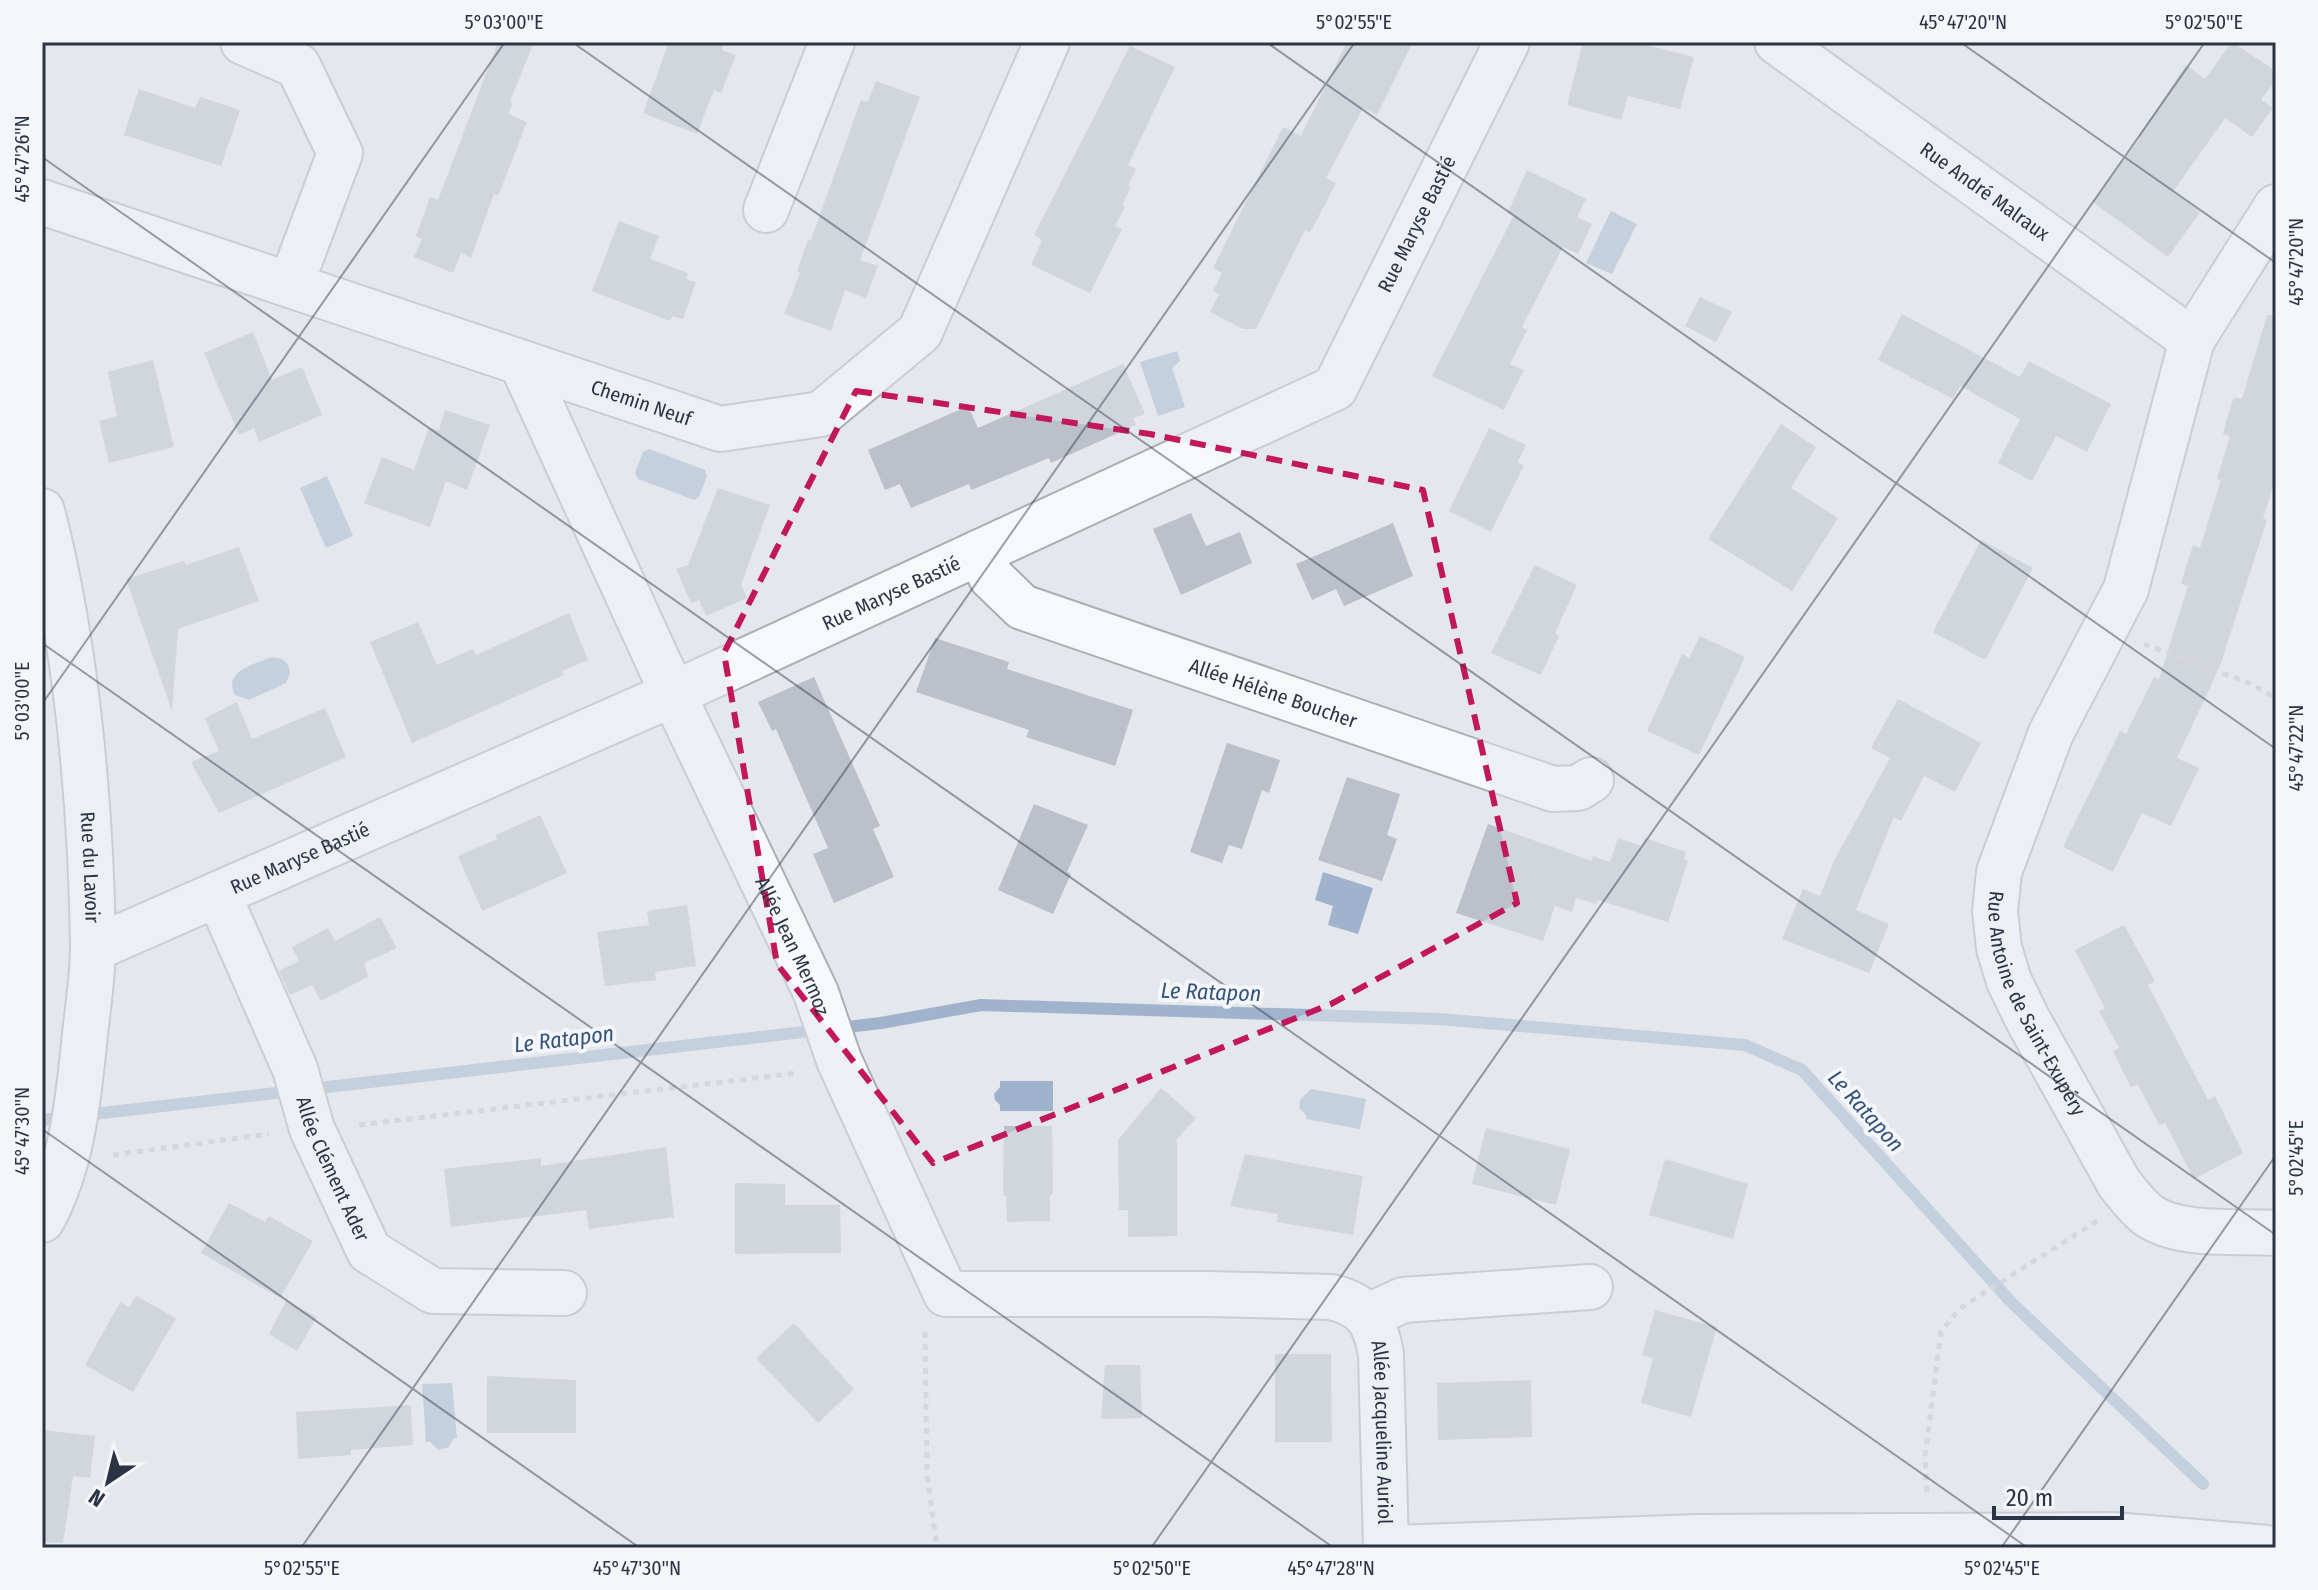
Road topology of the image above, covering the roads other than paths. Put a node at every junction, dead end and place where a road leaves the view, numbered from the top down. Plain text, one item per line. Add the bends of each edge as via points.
1 (243, 42) edge
2 (832, 42) edge
3 (1507, 42) edge
4 (1777, 42) edge
5 (1044, 43) edge
6 (42, 202) edge
7 (766, 210) dead end
8 (2271, 224) edge
9 (291, 284) junction
10 (2192, 340) junction
11 (522, 364) junction
12 (43, 519) edge
13 (980, 552) junction
14 (673, 694) junction
15 (1591, 780) dead end
16 (218, 894) junction
17 (93, 949) junction
18 (42, 1220) edge
19 (2276, 1233) edge
20 (1590, 1287) dead end
21 (564, 1293) dead end
22 (1208, 1294) joint
23 (1370, 1320) junction
24 (1386, 1548) edge
25 (1393, 1548) edge
26 (2268, 1548) edge

1 - 9 street via 298,66 340,153
2 - 7 street
3 - 13 street, Rue Maryse Bastié via 1335,388
4 - 10 street, Rue André Malraux
5 - 11 street, Chemin Neuf via 920,332 821,414 720,429
6 - 9 street, Chemin Neuf
8 - 10 street, Rue Antoine de Saint-Exupéry
9 - 11 street, Chemin Neuf
10 - 19 street, Rue Antoine de Saint-Exupéry via 2126,589 2051,733 1999,872 1995,911 2009,981 2130,1197 2150,1216 2183,1229
11 - 14 street, Allée Jean Mermoz
12 - 17 street, Rue du Lavoir via 74,675
13 - 14 street, Rue Maryse Bastié
13 - 15 street, Allée Hélène Boucher via 991,577 1022,607 1553,789 1578,788
14 - 16 street, Rue Maryse Bastié
14 - 22 street, Allée Jean Mermoz via 816,993 839,1060 946,1294
16 - 17 street, Rue Maryse Bastié
16 - 21 street, Allée Clément Ader via 295,1069 312,1129 369,1251 433,1291
17 - 18 street, Rue du Lavoir via 69,1147
20 - 23 street, Allée Jacqueline Auriol via 1403,1300
22 - 23 street, Allée Jacqueline Auriol via 1331,1297 1350,1302
23 - 24 street, Allée Jacqueline Auriol via 1381,1354
25 - 26 street via 1930,1535 2113,1535

